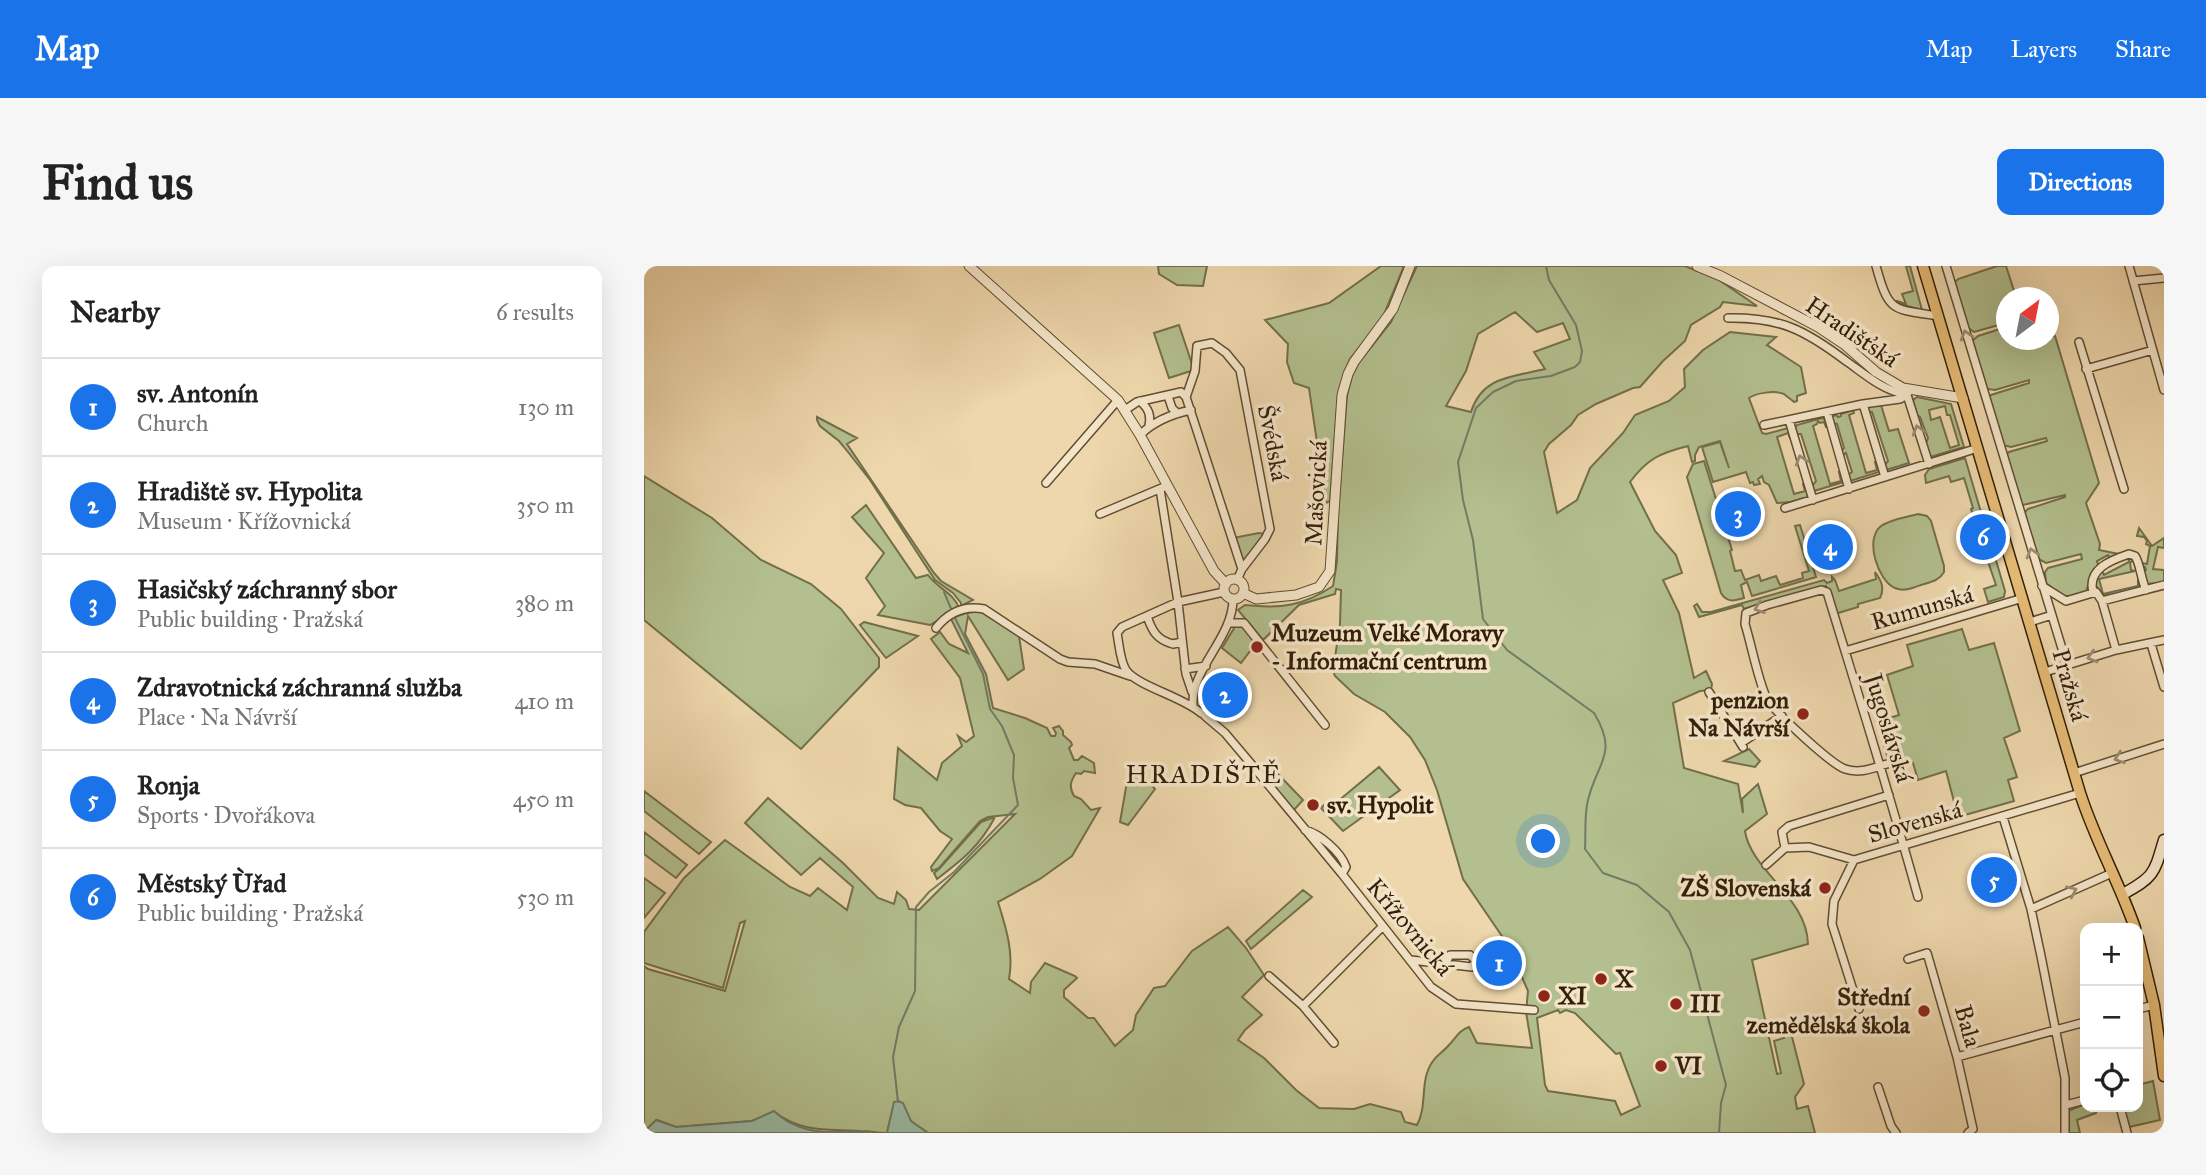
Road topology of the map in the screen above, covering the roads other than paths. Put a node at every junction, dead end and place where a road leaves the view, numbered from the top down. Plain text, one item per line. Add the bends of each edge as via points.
1 (970, 266) edge
2 (1410, 266) edge
3 (1697, 266) edge
4 (1876, 266) edge
5 (1923, 266) edge
6 (1946, 266) edge
7 (2129, 266) edge
8 (2164, 278) edge
9 (2133, 281) junction
10 (1939, 316) junction
11 (1728, 318) dead end
12 (2079, 342) dead end
13 (2153, 350) junction
14 (2086, 369) junction
15 (2164, 390) edge
16 (1908, 394) junction
17 (1168, 396) junction
18 (1186, 397) junction
19 (1958, 397) junction
20 (1118, 400) junction
21 (1140, 401) junction
22 (1863, 404) junction
23 (1125, 410) junction
24 (1191, 410) junction
25 (1827, 412) junction
26 (1177, 413) junction
27 (1789, 420) junction
28 (1764, 425) dead end
29 (1149, 426) junction
30 (1140, 435) junction
31 (1978, 448) junction
32 (1929, 464) junction
33 (1885, 478) junction
34 (1046, 483) dead end
35 (1163, 488) junction
36 (1849, 489) junction
37 (2124, 489) dead end
38 (1813, 500) junction
39 (1785, 508) dead end
40 (1100, 513) dead end
41 (1242, 569) junction
42 (1237, 580) junction
43 (2164, 585) edge
44 (2042, 586) junction
45 (1225, 588) junction
46 (2146, 590) junction
47 (2092, 592) junction
48 (1243, 593) junction
49 (2023, 598) junction
50 (2102, 601) junction
51 (1178, 602) junction
52 (1233, 604) junction
53 (2052, 615) junction
54 (1147, 616) junction
55 (1228, 622) junction
56 (2030, 622) junction
57 (1244, 623) junction
58 (936, 628) dead end
59 (2164, 640) edge
60 (1182, 642) junction
61 (2151, 644) junction
62 (2116, 650) junction
63 (1845, 651) junction
64 (2067, 665) junction
65 (1206, 667) junction
66 (1185, 669) junction
67 (2045, 672) junction
68 (1137, 679) junction
69 (2164, 687) edge
70 (1192, 692) junction
71 (1709, 692) dead end
72 (1193, 705) junction
73 (1782, 716) junction
74 (1325, 725) dead end
75 (2164, 744) edge
76 (1884, 765) junction
77 (2074, 773) junction
78 (2080, 793) junction
79 (1889, 795) junction
80 (2003, 817) junction
81 (2164, 840) edge
82 (1903, 845) junction
83 (1786, 848) junction
84 (1854, 860) junction
85 (1766, 865) dead end
86 (2112, 873) junction
87 (2123, 894) junction
88 (1917, 897) dead end
89 (2031, 909) junction
90 (2132, 923) edge
91 (1382, 927) junction
92 (1908, 959) dead end
93 (2143, 959) edge
94 (1411, 960) junction
95 (1445, 964) dead end
96 (1269, 976) dead end
97 (2154, 1005) junction
98 (1303, 1006) junction
99 (2143, 1008) edge
100 (1859, 1009) dead end
101 (1534, 1010) dead end
102 (2080, 1023) edge
103 (2055, 1030) junction
104 (1334, 1043) dead end
105 (1956, 1057) junction
106 (2164, 1076) edge
107 (1878, 1087) dead end
108 (2080, 1101) edge
109 (2066, 1105) junction
110 (2121, 1112) edge
111 (1970, 1131) edge
112 (1896, 1133) edge
113 (2065, 1133) edge
114 (2127, 1133) edge

1 - 20 street
2 - 48 street, Mašovická via 1393,309 1354,362 1342,395 1331,571 1319,587 1304,592 1256,599
3 - 16 street, Hradišťská via 1818,327
4 - 10 street via 1884,295 1894,307
5 - 10 main road, Pražská
44 -> 6 street, Pražská
7 - 9 street
8 - 9 street
9 - 13 street
10 - 19 main road, Pražská
11 - 16 street, Hradišťská via 1755,318 1800,330 1883,388
12 - 14 street
13 - 14 street
13 - 15 street
14 - 37 street
16 - 19 street, Hradišťská
16 - 22 street
32 -> 16 street
17 - 18 street via 1181,392
17 - 21 street
17 - 26 street
18 - 24 street
18 - 41 street, Švédská via 1195,372 1196,346 1213,344 1240,370 1270,529
19 - 31 main road, Pražská
20 - 23 street
20 - 34 street
21 - 23 street
21 - 29 street via 1148,408
22 - 25 street
22 - 33 street
23 - 30 street
24 - 26 street
24 - 41 street
25 - 27 street
25 - 36 street
26 - 29 street
27 - 28 street
38 -> 27 street
29 - 30 street
30 - 35 street
31 - 32 street
31 - 49 main road, Pražská
32 - 33 street
33 - 36 street
35 - 40 street
35 - 45 street
35 - 51 street
36 - 38 street
38 - 39 street
41 - 42 street
42 - 45 street
42 - 48 street
43 - 46 street
44 - 47 street via 2066,601
44 - 53 street, Pražská
45 - 51 street
45 - 52 street
46 - 47 street via 2138,560 2129,554 2096,571
46 - 50 street
47 - 50 street
48 - 52 street
49 - 56 main road, Pražská
49 - 63 street, Rumunská
50 - 62 street
51 - 54 street
51 - 60 street
52 - 55 street
52 - 57 street
53 - 56 street
53 - 64 street, Pražská
54 - 60 street via 1157,637 1173,644
54 - 68 street via 1117,633 1125,670
55 - 57 street
55 - 65 street
56 - 67 main road, Pražská
57 - 74 street
58 - 68 street via 950,614 977,607 1060,659 1095,664
59 - 61 street
60 - 66 street
61 - 62 street
61 - 69 street
62 -> 64 street
63 -> 73 street, Jugoslávská via 1824,590 1746,613 1745,624 1767,699
63 - 76 street, Jugoslávská
64 - 67 street
65 - 66 street
65 - 70 street
66 - 70 street
67 - 77 main road, Pražská
68 - 72 street
70 - 72 street
71 - 73 street via 1742,745
72 - 91 street, Křížovnická via 1225,733 1304,830 1319,837 1342,859 1346,867 1342,874
73 - 76 street via 1845,769 1860,772
75 -> 77 street
76 - 79 street, Jugoslávská
77 - 78 main road, Pražská
78 - 80 street, Slovenská
78 - 86 main road, Pražská
79 - 82 street, Jugoslávská
79 - 83 street via 1788,825 1782,832
80 - 82 street, Slovenská
80 - 89 street
81 - 87 main road via 2155,871
82 - 84 street, Slovenská
82 - 88 street, Jugoslávská
83 - 84 street, Slovenská via 1809,847
83 - 85 street
84 - 100 street via 1834,901 1832,924
86 - 87 main road, Pražská
89 -> 86 street
87 - 90 main road, Pražská
89 - 103 street
91 - 94 street, Křížovnická
91 - 98 street
92 - 105 street, Bala via 1927,953
93 - 97 main road
94 - 95 street
94 - 101 street, Křížovnická via 1431,987 1450,1002
96 - 98 street
97 - 99 street
97 - 106 main road
98 - 104 street
102 - 103 street
103 - 105 street
103 - 109 street
105 - 111 street, Bala
107 - 112 street
108 - 109 street
109 - 113 street
110 - 114 street

